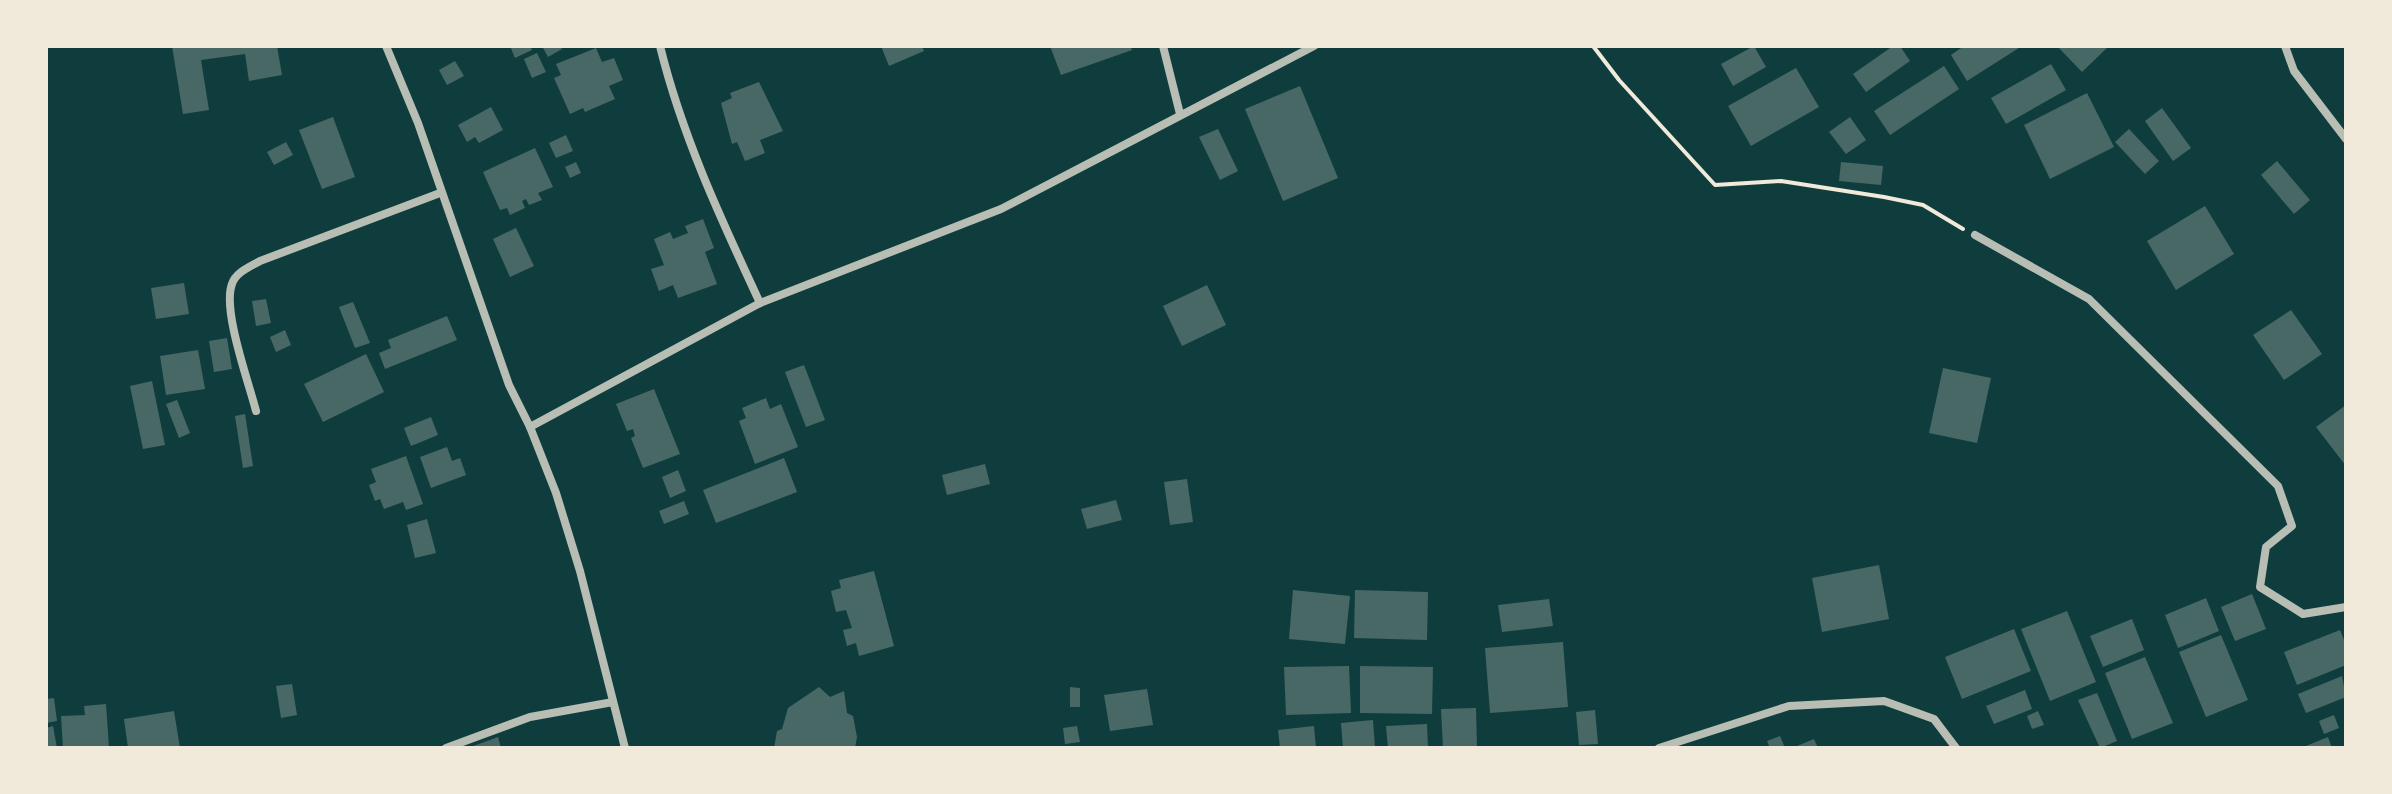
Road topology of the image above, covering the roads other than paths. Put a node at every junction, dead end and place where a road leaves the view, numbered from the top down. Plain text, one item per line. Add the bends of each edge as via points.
1 (386, 46) edge
2 (660, 46) edge
3 (1163, 46) edge
4 (1314, 46) edge
5 (2285, 46) edge
6 (1180, 114) junction
7 (2346, 139) edge
8 (440, 193) junction
9 (1975, 235) road end
10 (760, 303) junction
11 (256, 411) dead end
12 (530, 427) junction
13 (2346, 607) edge
14 (613, 702) junction
15 (446, 748) edge
16 (625, 748) edge
17 (1659, 748) edge
18 (1956, 748) edge

1 - 8 street
2 - 10 street via 675,108
3 - 6 street
4 - 6 street
5 - 7 street via 2294,71
6 - 10 street via 1001,209
8 - 11 street via 260,261 237,275 231,285 232,314
8 - 12 street via 509,385
9 - 13 street via 2089,299 2278,486 2292,526 2266,547 2260,587 2303,614
10 - 12 street
12 - 14 street via 580,571
14 - 15 street via 530,717
14 - 16 street
17 - 18 street via 1789,706 1884,701 1934,719

